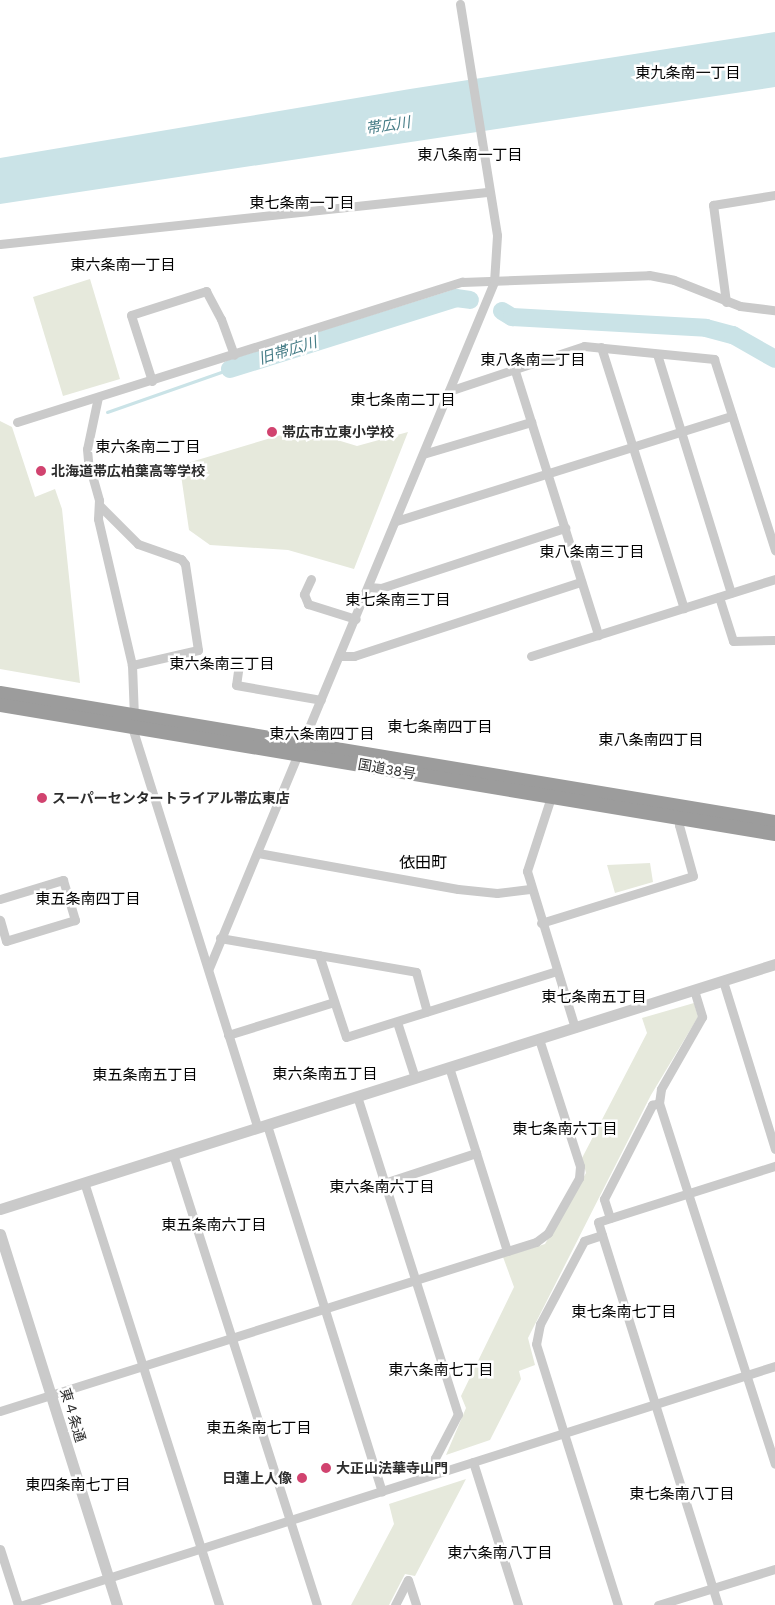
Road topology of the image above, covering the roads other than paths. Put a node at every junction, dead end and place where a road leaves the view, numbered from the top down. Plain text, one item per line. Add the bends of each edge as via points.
1 (460, 4) dead end
2 (489, 189) junction
3 (775, 195) edge
4 (0, 244) edge
5 (494, 282) junction
6 (726, 302) junction
7 (775, 310) edge
8 (601, 347) junction
9 (657, 354) junction
10 (234, 355) junction
11 (515, 371) junction
12 (152, 381) junction
13 (450, 391) junction
14 (98, 397) junction
15 (732, 416) junction
16 (17, 422) dead end
17 (531, 422) junction
18 (681, 433) junction
19 (633, 448) junction
20 (423, 454) junction
21 (548, 474) junction
22 (99, 505) junction
23 (396, 521) junction
24 (565, 528) junction
25 (775, 550) edge
26 (311, 579) dead end
27 (775, 579) edge
28 (581, 582) junction
29 (369, 587) junction
30 (731, 593) junction
31 (719, 597) junction
32 (684, 608) junction
33 (356, 620) junction
34 (598, 635) junction
35 (775, 640) edge
36 (340, 656) junction
37 (531, 656) dead end
38 (239, 664) dead end
39 (132, 665) junction
40 (0, 693) edge
41 (321, 700) junction
42 (0, 705) edge
43 (133, 721) junction
44 (300, 749) junction
45 (551, 797) junction
46 (681, 818) junction
47 (775, 822) edge
48 (775, 834) edge
49 (258, 853) junction
50 (530, 889) junction
51 (0, 899) edge
52 (0, 920) edge
53 (542, 923) junction
54 (220, 938) junction
55 (319, 955) junction
56 (775, 964) edge
57 (209, 968) junction
58 (556, 971) junction
59 (723, 980) junction
60 (694, 990) junction
61 (334, 1002) junction
62 (427, 1012) junction
63 (397, 1022) junction
64 (575, 1028) junction
65 (228, 1035) junction
66 (539, 1039) junction
67 (449, 1068) junction
68 (415, 1078) junction
69 (357, 1096) junction
70 (659, 1103) junction
71 (263, 1126) junction
72 (775, 1149) edge
73 (476, 1153) junction
74 (174, 1154) junction
75 (775, 1166) edge
76 (84, 1182) junction
77 (384, 1183) junction
78 (688, 1192) junction
79 (0, 1209) edge
80 (610, 1218) junction
81 (0, 1234) edge
82 (602, 1235) junction
83 (507, 1251) junction
84 (415, 1279) junction
85 (324, 1309) junction
86 (232, 1338) junction
87 (141, 1366) junction
88 (775, 1366) edge
89 (747, 1375) junction
90 (51, 1396) junction
91 (656, 1404) junction
92 (0, 1411) edge
93 (563, 1433) junction
94 (473, 1462) junction
95 (775, 1464) edge
96 (436, 1473) junction
97 (382, 1490) junction
98 (290, 1520) junction
99 (0, 1549) edge
100 (201, 1549) junction
101 (775, 1569) edge
102 (108, 1578) junction
103 (713, 1588) junction
104 (18, 1605) edge
105 (23, 1605) edge
106 (117, 1605) edge
107 (219, 1605) edge
108 (317, 1605) edge
109 (396, 1605) edge
110 (416, 1605) edge
111 (518, 1605) edge
112 (618, 1605) edge
113 (658, 1605) edge
114 (718, 1605) edge

1 - 2 street
2 - 4 street
2 - 5 street via 496,235
3 - 6 street via 713,205
5 - 6 street via 649,276 674,280
5 - 10 street via 462,282
5 - 13 street
6 - 7 street
8 - 9 street
8 - 11 street via 584,346
8 - 19 street
9 - 15 street via 714,360
9 - 18 street
10 - 12 street
10 - 12 street via 221,319 206,291 131,315
11 - 13 street
11 - 17 street
12 - 14 street
13 - 20 street
14 - 16 street
14 - 22 street via 87,449
15 - 18 street
15 - 25 street
17 - 20 street
17 - 21 street
18 - 19 street
18 - 30 street
19 - 21 street
19 - 32 street
20 - 23 street
21 - 23 street
21 - 24 street
22 - 39 street via 98,519
22 - 39 street via 138,544 181,559 185,564 198,650
23 - 29 street
24 - 28 street
24 - 29 street via 381,588
26 - 33 street via 304,594 308,604
27 - 30 street
28 - 34 street
28 - 36 street via 354,656
29 - 33 street
30 - 31 street
31 - 32 street
31 - 35 street via 733,640
32 - 34 street
33 - 36 street
34 - 37 street
36 - 41 street
38 - 41 street via 236,685
39 - 43 street
40 - 43 highway, 国道38号
41 - 44 street
42 - 43 highway, 国道38号
43 - 44 highway, 国道38号
43 - 57 street
44 - 45 highway, 国道38号
44 - 47 highway, 国道38号
44 - 49 street
45 - 46 highway, 国道38号
45 - 50 street via 527,870
46 - 48 highway, 国道38号
46 - 53 street via 679,825 693,876
49 - 50 street via 458,889 497,893
49 - 54 street
50 - 53 street
51 - 52 street via 63,880 75,920 6,941
53 - 58 street
54 - 55 street
54 - 57 street
55 - 61 street
55 - 62 street via 416,972
56 - 59 street
57 - 65 street
58 - 62 street
58 - 64 street
59 - 60 street
59 - 72 street
60 - 64 street
60 - 70 street via 702,1018 661,1089
61 - 63 street via 346,1037
61 - 65 street
62 - 63 street
63 - 68 street
64 - 66 street
65 - 71 street
66 - 67 street
66 - 83 street via 580,1166 579,1178 548,1233 536,1242
67 - 68 street
67 - 73 street
68 - 69 street
69 - 71 street
69 - 77 street
70 - 78 street
70 - 80 street via 652,1106 604,1199
71 - 74 street
71 - 85 street
73 - 77 street
73 - 83 street
74 - 76 street
74 - 86 street
75 - 78 street
76 - 79 street
76 - 87 street
77 - 84 street
78 - 80 street
78 - 89 street
80 - 82 street via 598,1222
81 - 90 street, 東４条通
82 - 91 street
82 - 93 street via 584,1241 536,1334
83 - 84 street
84 - 85 street
84 - 96 street via 458,1414 435,1458
85 - 86 street
85 - 97 street
86 - 87 street
86 - 98 street
87 - 90 street
87 - 100 street
88 - 89 street
89 - 91 street
89 - 95 street
90 - 92 street
90 - 102 street, 東４条通
91 - 93 street
91 - 103 street
93 - 94 street
93 - 112 street
94 - 96 street
94 - 111 street
96 - 97 street
97 - 98 street
98 - 100 street
98 - 108 street
99 - 104 street
100 - 102 street
100 - 107 street
101 - 103 street
102 - 105 street
102 - 106 street, 東４条通
103 - 113 street
103 - 114 street
109 - 110 street via 408,1580

